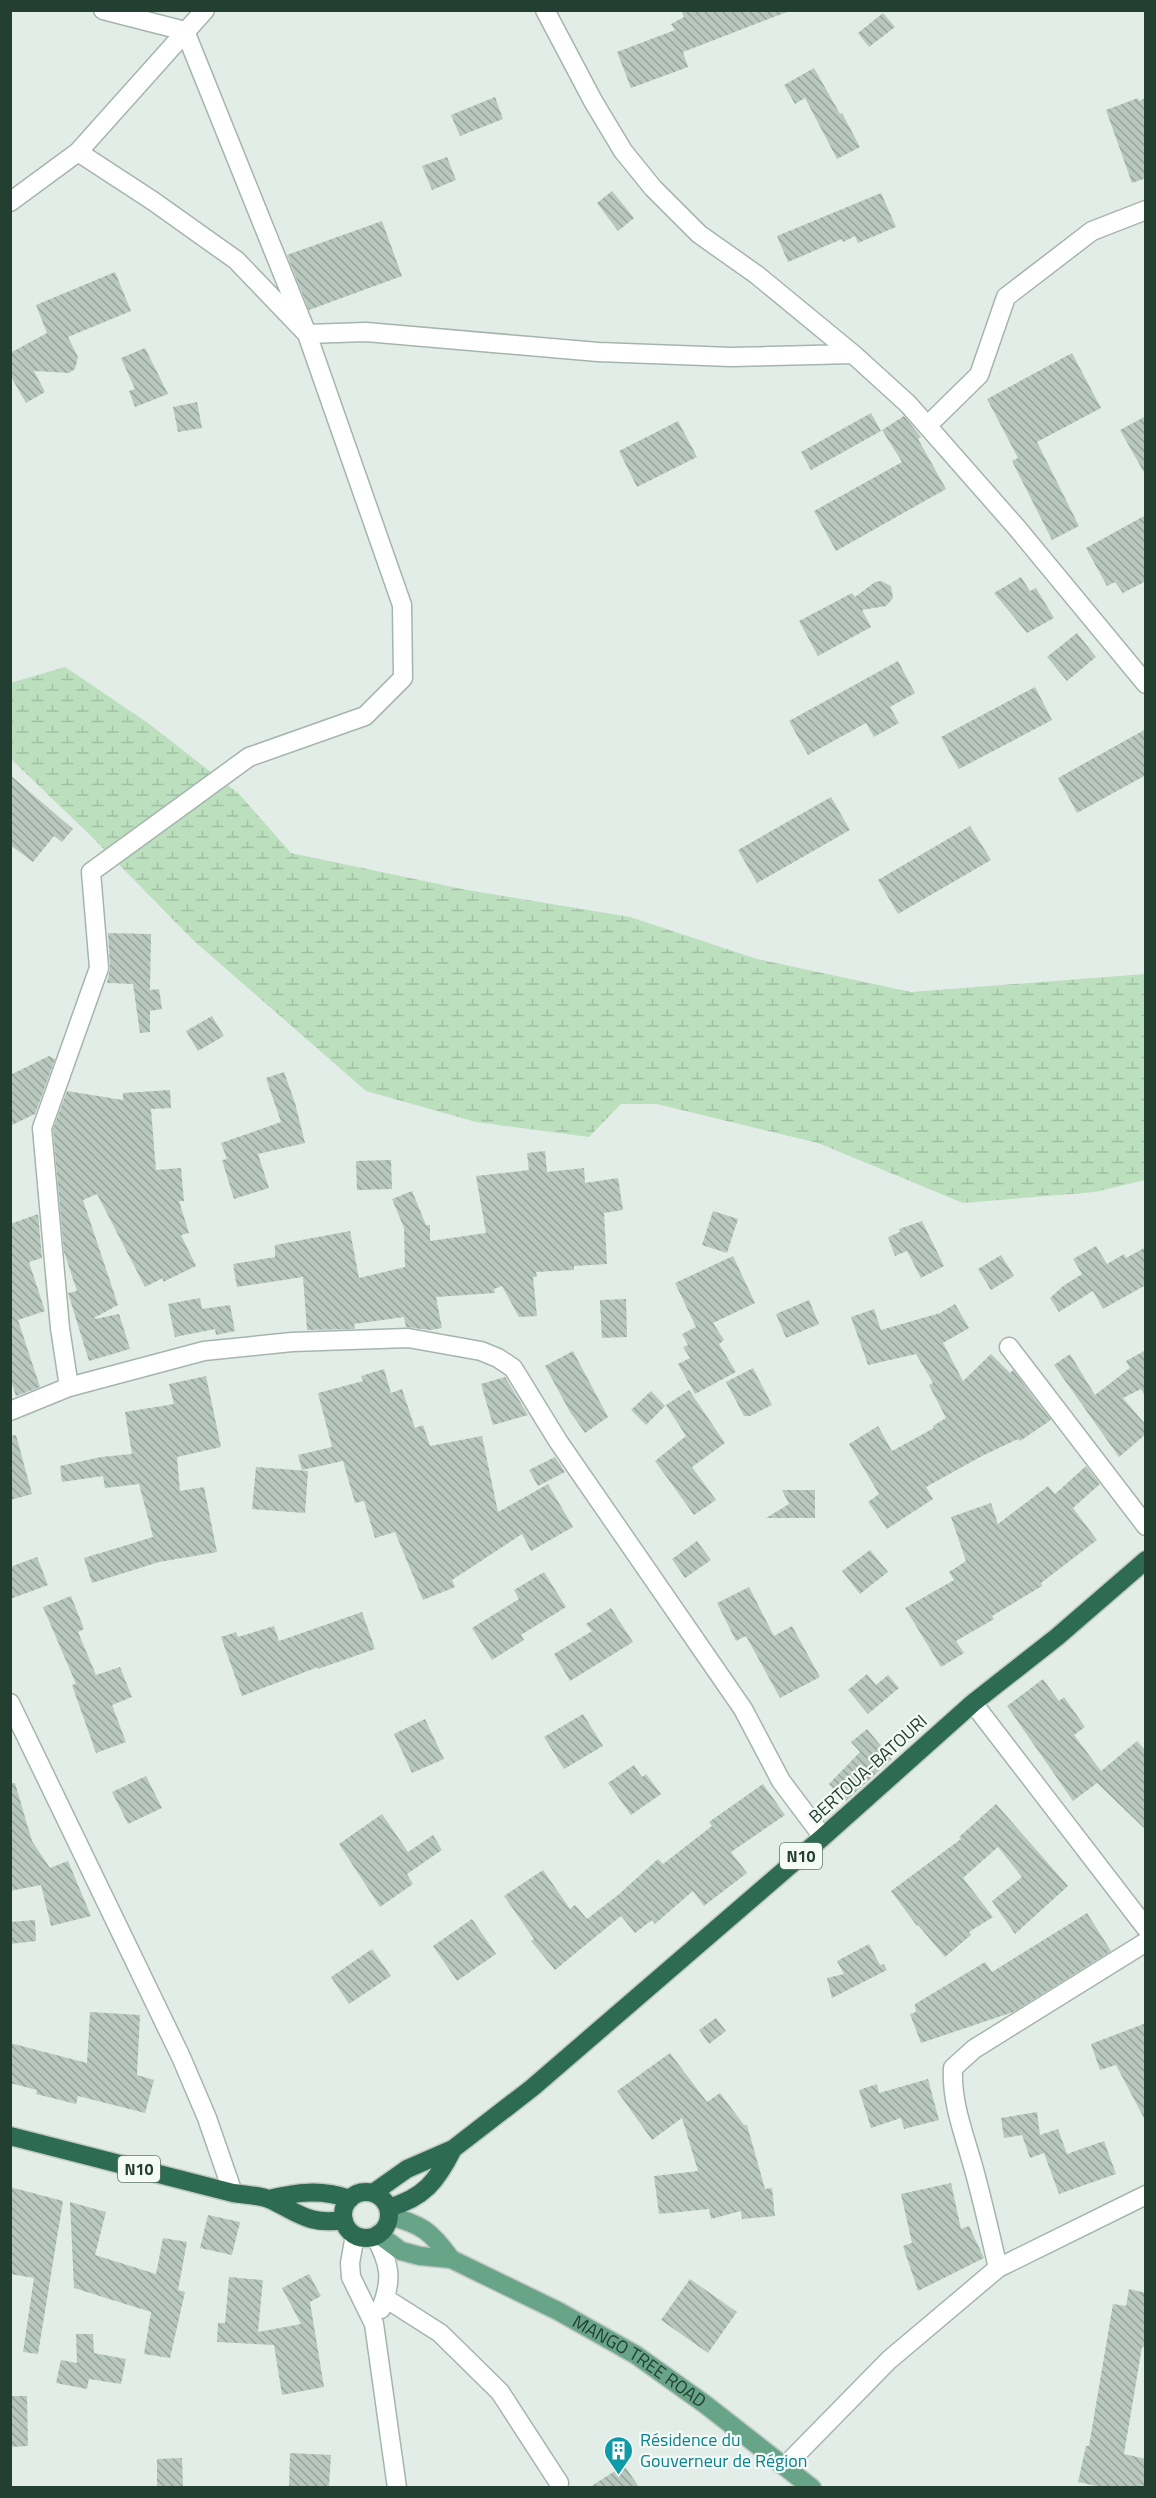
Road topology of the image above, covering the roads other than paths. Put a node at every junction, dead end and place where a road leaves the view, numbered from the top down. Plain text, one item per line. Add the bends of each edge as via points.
1 (103, 10) edge
2 (205, 10) edge
3 (545, 10) edge
4 (185, 31) junction
5 (78, 152) junction
6 (10, 202) edge
7 (1146, 210) edge
8 (307, 334) junction
9 (853, 354) junction
10 (927, 426) junction
11 (1146, 684) edge
12 (1009, 1347) dead end
13 (69, 1387) junction
14 (10, 1411) edge
15 (1146, 1526) edge
16 (1146, 1560) edge
17 (10, 1703) edge
18 (973, 1703) junction
19 (823, 1837) junction
20 (1146, 1928) edge
21 (1146, 1942) edge
22 (10, 2136) edge
23 (453, 2149) junction
24 (233, 2193) junction
25 (373, 2193) junction
26 (1146, 2195) edge
27 (269, 2199) junction
28 (350, 2199) junction
29 (388, 2212) junction
30 (344, 2220) junction
31 (356, 2235) junction
32 (377, 2235) junction
33 (450, 2259) junction
34 (998, 2268) junction
35 (385, 2298) junction
36 (374, 2324) junction
37 (785, 2466) junction
38 (559, 2483) dead end
39 (397, 2487) edge
40 (812, 2487) edge

1 - 4 street
2 - 4 street
3 - 9 street via 593,101 623,150 653,188 699,234 757,275
4 - 5 street
4 - 8 street
5 - 6 street
5 - 8 street via 237,260
7 - 10 street via 1092,231 1006,297 980,375
8 - 9 street via 366,332 609,353 731,357
8 - 13 street via 402,605 403,678 365,716 249,757 91,872 99,969 42,1128
9 - 10 street
10 - 11 street
12 - 15 street
13 - 14 street
13 - 19 street via 204,1351 292,1342 408,1338 481,1351 506,1363 743,1709 781,1781
16 - 18 highway, BERTOUA-BATOURI / N10
17 - 24 street via 181,2056
18 - 19 highway, BERTOUA-BATOURI / N10
18 - 20 street
19 - 23 highway, BERTOUA-BATOURI / N10 via 532,2088
21 - 34 street via 974,2049 953,2068 957,2113
22 - 24 highway, N10
23 - 25 highway, BERTOUA-BATOURI / N10 via 407,2169
23 - 29 highway, BERTOUA-BATOURI / N10 via 442,2171 420,2195
24 - 27 highway, N10
25 - 28 highway via 360,2193
25 - 29 highway via 383,2199
26 - 34 street
27 - 28 highway, N10 via 311,2191
27 - 30 highway, N10 via 314,2221
28 - 30 highway via 345,2205
29 - 32 highway via 384,2230
29 - 33 main road, MANGO TREE ROAD via 428,2230
30 - 31 highway via 346,2228
31 - 32 highway
31 - 36 street via 351,2277
32 - 33 main road, MANGO TREE ROAD via 401,2250
32 - 35 street via 390,2283
33 - 37 main road, MANGO TREE ROAD via 558,2311 636,2355
34 - 37 street via 889,2360
35 - 36 street
35 - 38 street via 440,2333 500,2392
36 - 39 street
37 - 40 main road, MANGO TREE ROAD

